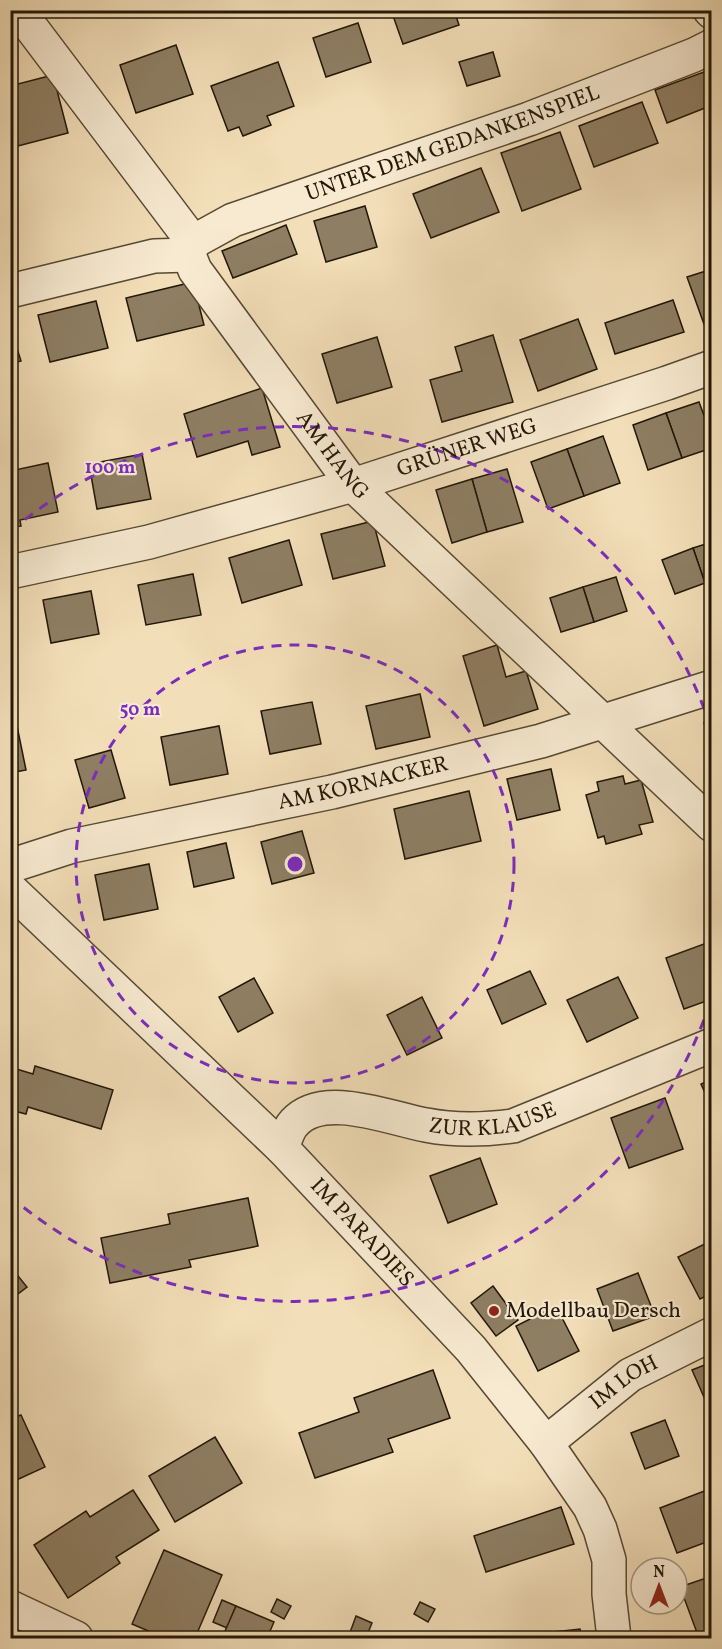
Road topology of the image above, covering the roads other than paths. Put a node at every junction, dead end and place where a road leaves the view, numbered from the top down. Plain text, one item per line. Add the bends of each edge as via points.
1 (30, 26) dead end
2 (711, 46) edge
3 (191, 248) junction
4 (10, 291) edge
5 (711, 367) edge
6 (353, 485) junction
7 (10, 572) edge
8 (711, 687) edge
9 (602, 723) junction
10 (711, 825) edge
11 (10, 866) edge
12 (10, 889) edge
13 (711, 1045) edge
14 (282, 1148) junction
15 (711, 1334) edge
16 (546, 1443) junction
17 (10, 1607) edge
18 (76, 1638) edge
19 (614, 1638) edge

1 - 3 street, AM HANG
2 - 3 street, UNTER DEM GEDANKENSPIEL via 529,119 233,220
3 - 4 street, UNTER DEM GEDANKENSPIEL
3 - 6 street, AM HANG via 195,270
5 - 6 street, GRÜNER WEG
6 - 7 street, GRÜNER WEG via 149,542
6 - 9 street, AM HANG
8 - 9 street, AM KORNACKER
9 - 10 street, AM HANG
9 - 11 street, AM KORNACKER via 332,792 72,846
12 - 14 street, IM PARADIES
13 - 14 street, ZUR KLAUSE via 513,1126 451,1130 358,1108 334,1108 311,1112 294,1123
14 - 16 street, IM PARADIES via 471,1349
15 - 16 street, IM LOH via 630,1375
16 - 19 street, IM PARADIES via 590,1507 600,1529 609,1560
17 - 18 street

